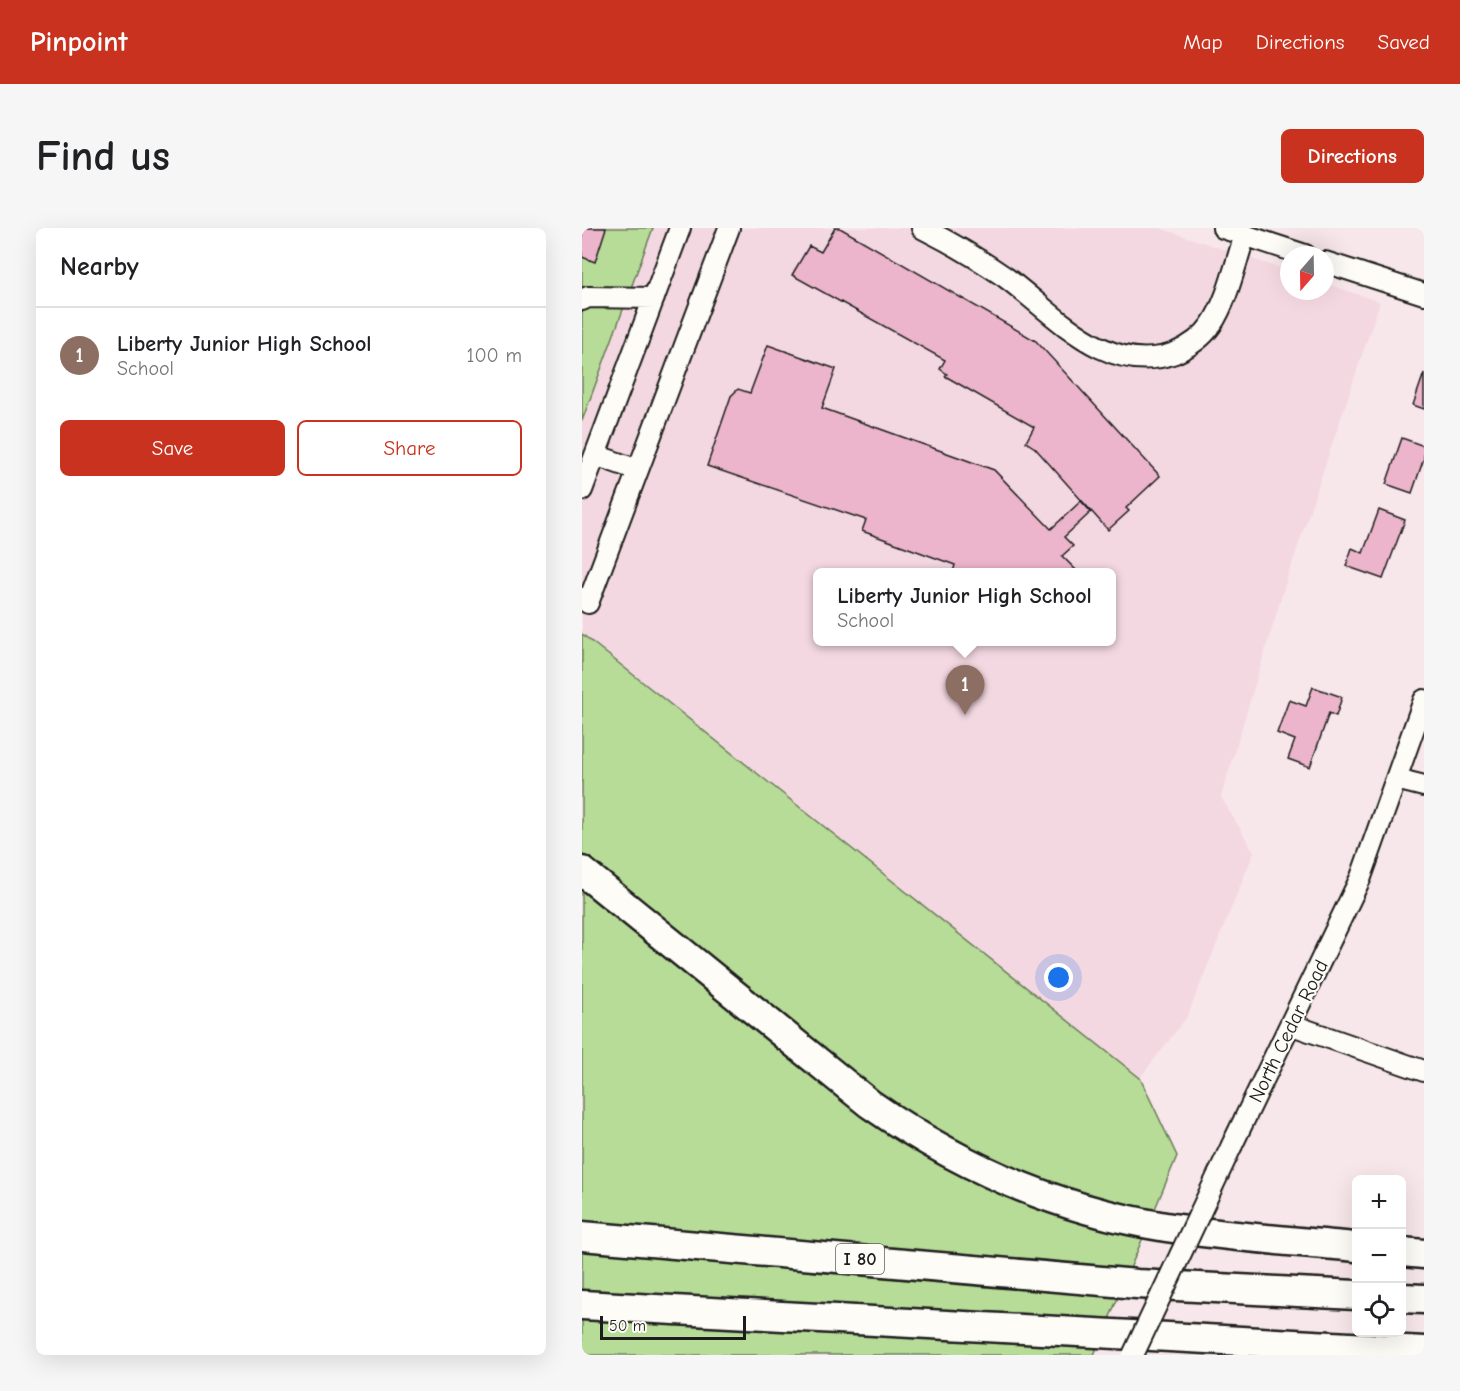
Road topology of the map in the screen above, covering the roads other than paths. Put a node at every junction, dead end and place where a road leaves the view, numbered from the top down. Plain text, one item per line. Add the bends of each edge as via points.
1 (680, 228) edge
2 (729, 228) edge
3 (922, 228) edge
4 (1223, 228) edge
5 (1245, 235) junction
6 (1280, 247) edge
7 (1334, 265) edge
8 (1424, 294) edge
9 (654, 298) junction
10 (582, 300) edge
11 (595, 455) junction
12 (638, 470) junction
13 (582, 490) edge
14 (582, 598) edge
15 (1424, 700) edge
16 (1396, 779) junction
17 (1424, 786) edge
18 (582, 871) edge
19 (1292, 1025) junction
20 (1424, 1071) edge
21 (582, 1236) edge
22 (1352, 1247) edge
23 (1406, 1252) edge
24 (1424, 1254) edge
25 (1352, 1295) edge
26 (1406, 1298) edge
27 (1424, 1299) edge
28 (582, 1305) edge
29 (1424, 1351) edge
30 (1133, 1355) edge

1 - 9 street
2 - 12 street
3 - 5 street via 1003,276 1092,345 1114,355 1143,358 1164,357 1182,350 1211,325
4 - 5 street
5 - 6 street
7 - 8 street
9 - 10 street
9 - 11 street
11 - 12 street
11 - 13 street
12 - 14 street via 588,603
15 - 16 street, North Cedar Road
16 - 17 street
16 - 19 street, North Cedar Road via 1361,878
18 - 22 highway via 870,1104 906,1129 999,1179 1076,1205 1165,1227
19 - 20 street
19 - 30 street, North Cedar Road, bridge
21 - 25 highway, I 80 via 1137,1284
23 - 24 highway
26 - 27 highway
28 - 29 highway

